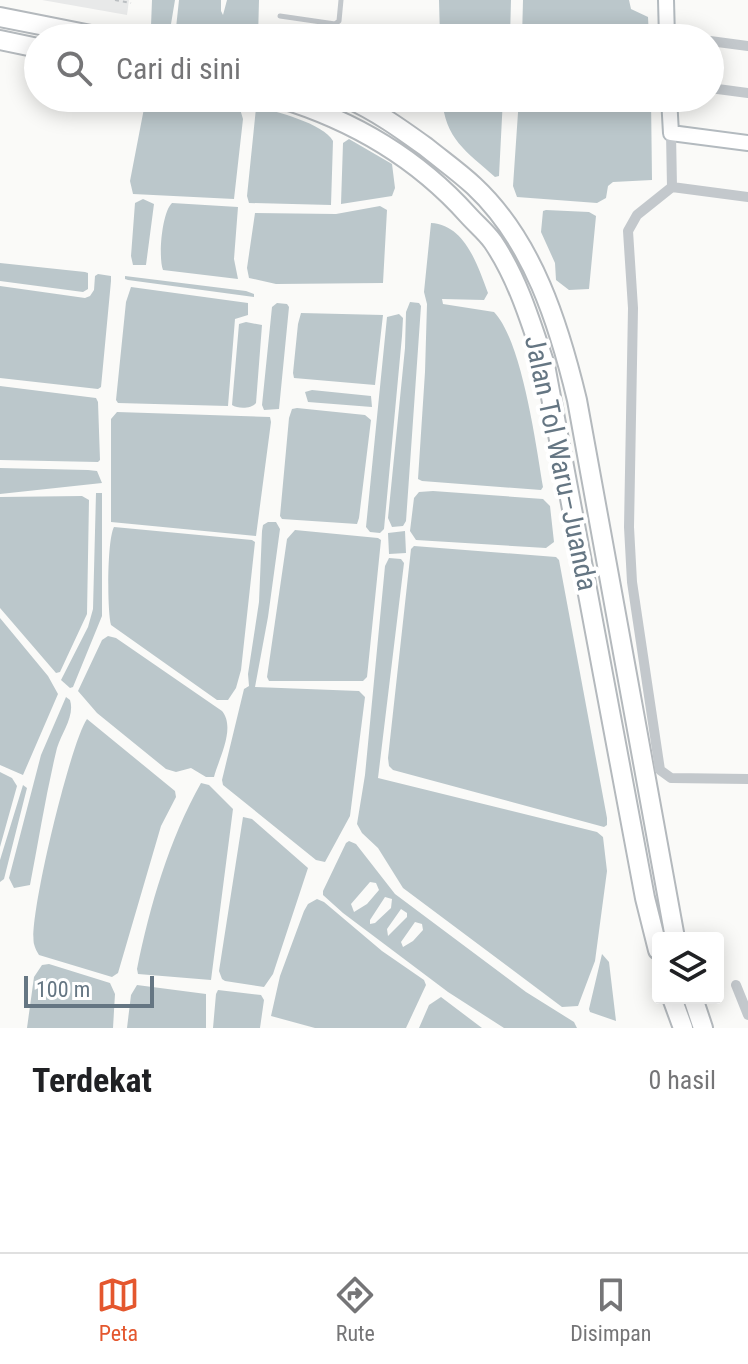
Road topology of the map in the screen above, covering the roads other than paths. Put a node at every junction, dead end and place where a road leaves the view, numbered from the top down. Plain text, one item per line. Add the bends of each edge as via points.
1 (341, 0) edge
2 (666, 0) edge
3 (280, 16) dead end
4 (0, 17) edge
5 (35, 24) edge
6 (667, 24) edge
7 (0, 40) edge
8 (724, 43) edge
9 (24, 45) edge
10 (748, 46) edge
11 (724, 90) edge
12 (748, 93) edge
13 (322, 112) edge
14 (375, 112) edge
15 (670, 112) edge
16 (671, 133) junction
17 (748, 143) edge
18 (672, 187) junction
19 (748, 197) edge
20 (748, 779) edge
21 (654, 932) edge
22 (674, 932) edge
23 (736, 985) dead end
24 (674, 1004) edge
25 (695, 1004) edge
26 (748, 1015) edge
27 (683, 1028) edge
28 (703, 1028) edge

1 - 3 lane via 335,24
2 - 6 street
4 - 5 highway
7 - 9 highway
8 - 10 street
11 - 12 street
13 - 21 highway, Jalan Tol Waru–Juanda via 421,169 493,242 523,299 545,365
14 - 22 highway, Jalan Tol Waru–Juanda via 475,188 510,230 563,342
15 - 16 street
16 - 17 street
16 - 18 street
18 - 19 street
18 - 20 street via 637,215 628,231 632,582 660,770 671,778
23 - 26 street
24 - 27 highway
25 - 28 highway

